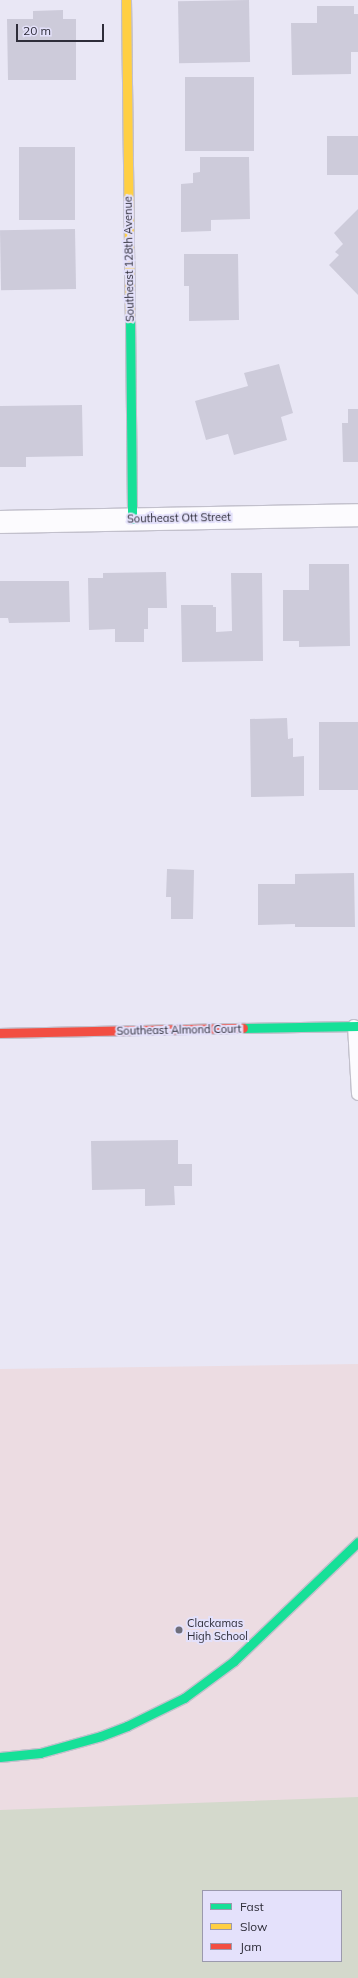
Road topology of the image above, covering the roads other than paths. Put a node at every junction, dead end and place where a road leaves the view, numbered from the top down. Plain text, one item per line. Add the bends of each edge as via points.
1 (126, 0) edge
2 (358, 515) edge
3 (132, 519) junction
4 (0, 522) edge
5 (356, 1026) edge
6 (0, 1033) edge
7 (358, 1094) edge
8 (358, 1542) edge
9 (0, 1757) edge

1 - 3 street, Southeast 128th Avenue
2 - 3 street, Southeast Ott Street
3 - 4 street, Southeast Ott Street
5 - 6 street, Southeast Almond Court
5 - 7 lane
8 - 9 street via 234,1661 184,1698 101,1736 40,1753

